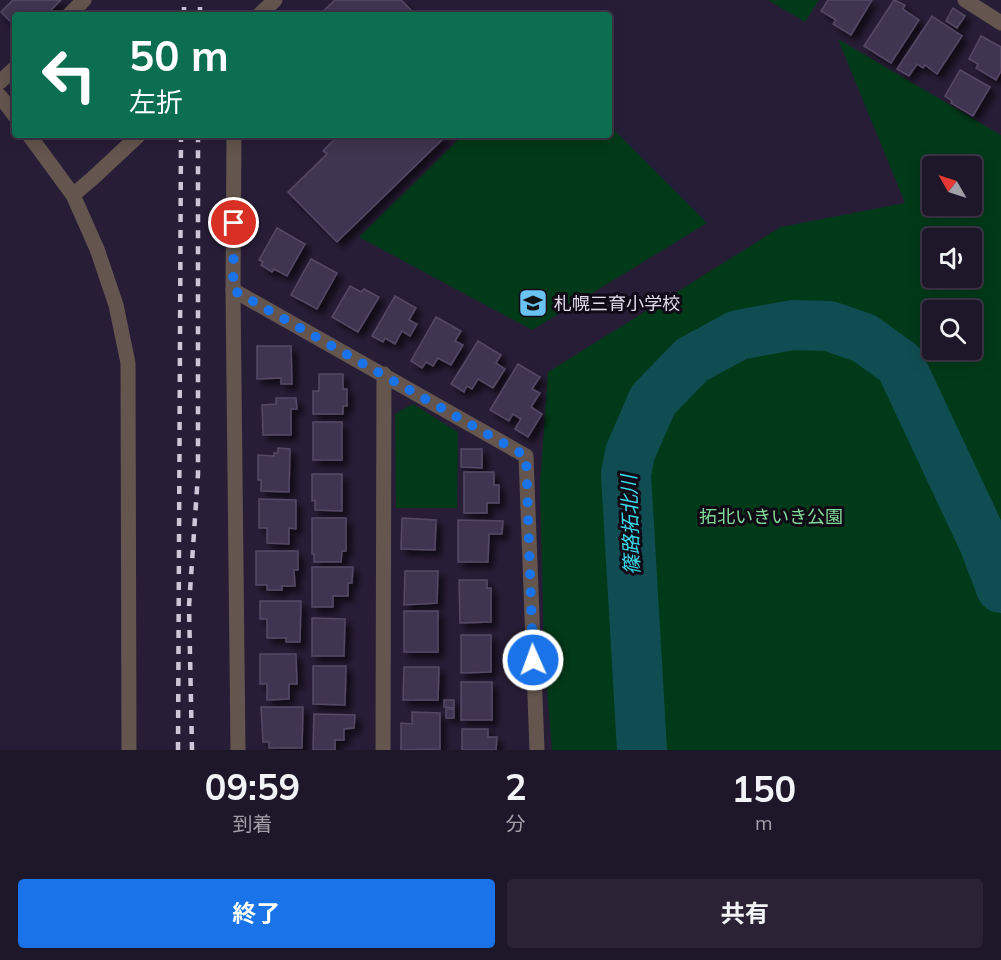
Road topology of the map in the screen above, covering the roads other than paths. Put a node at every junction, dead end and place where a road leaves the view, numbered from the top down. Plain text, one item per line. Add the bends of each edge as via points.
1 (84, 0) edge
2 (275, 0) edge
3 (965, 0) edge
4 (72, 12) edge
5 (263, 12) edge
6 (1001, 23) edge
7 (12, 71) edge
8 (0, 82) edge
9 (0, 96) edge
10 (12, 112) edge
11 (31, 138) edge
12 (136, 138) edge
13 (234, 138) edge
14 (73, 195) junction
15 (233, 290) junction
16 (384, 374) junction
17 (129, 750) edge
18 (238, 750) edge
19 (383, 750) edge
20 (537, 750) edge

1 - 4 street
2 - 5 street
3 - 6 street
7 - 8 street
9 - 10 street
11 - 14 street
12 - 14 street
13 - 15 street
14 - 17 street via 116,306 128,363
15 - 16 street
15 - 18 street
16 - 19 street
16 - 20 street via 526,456

